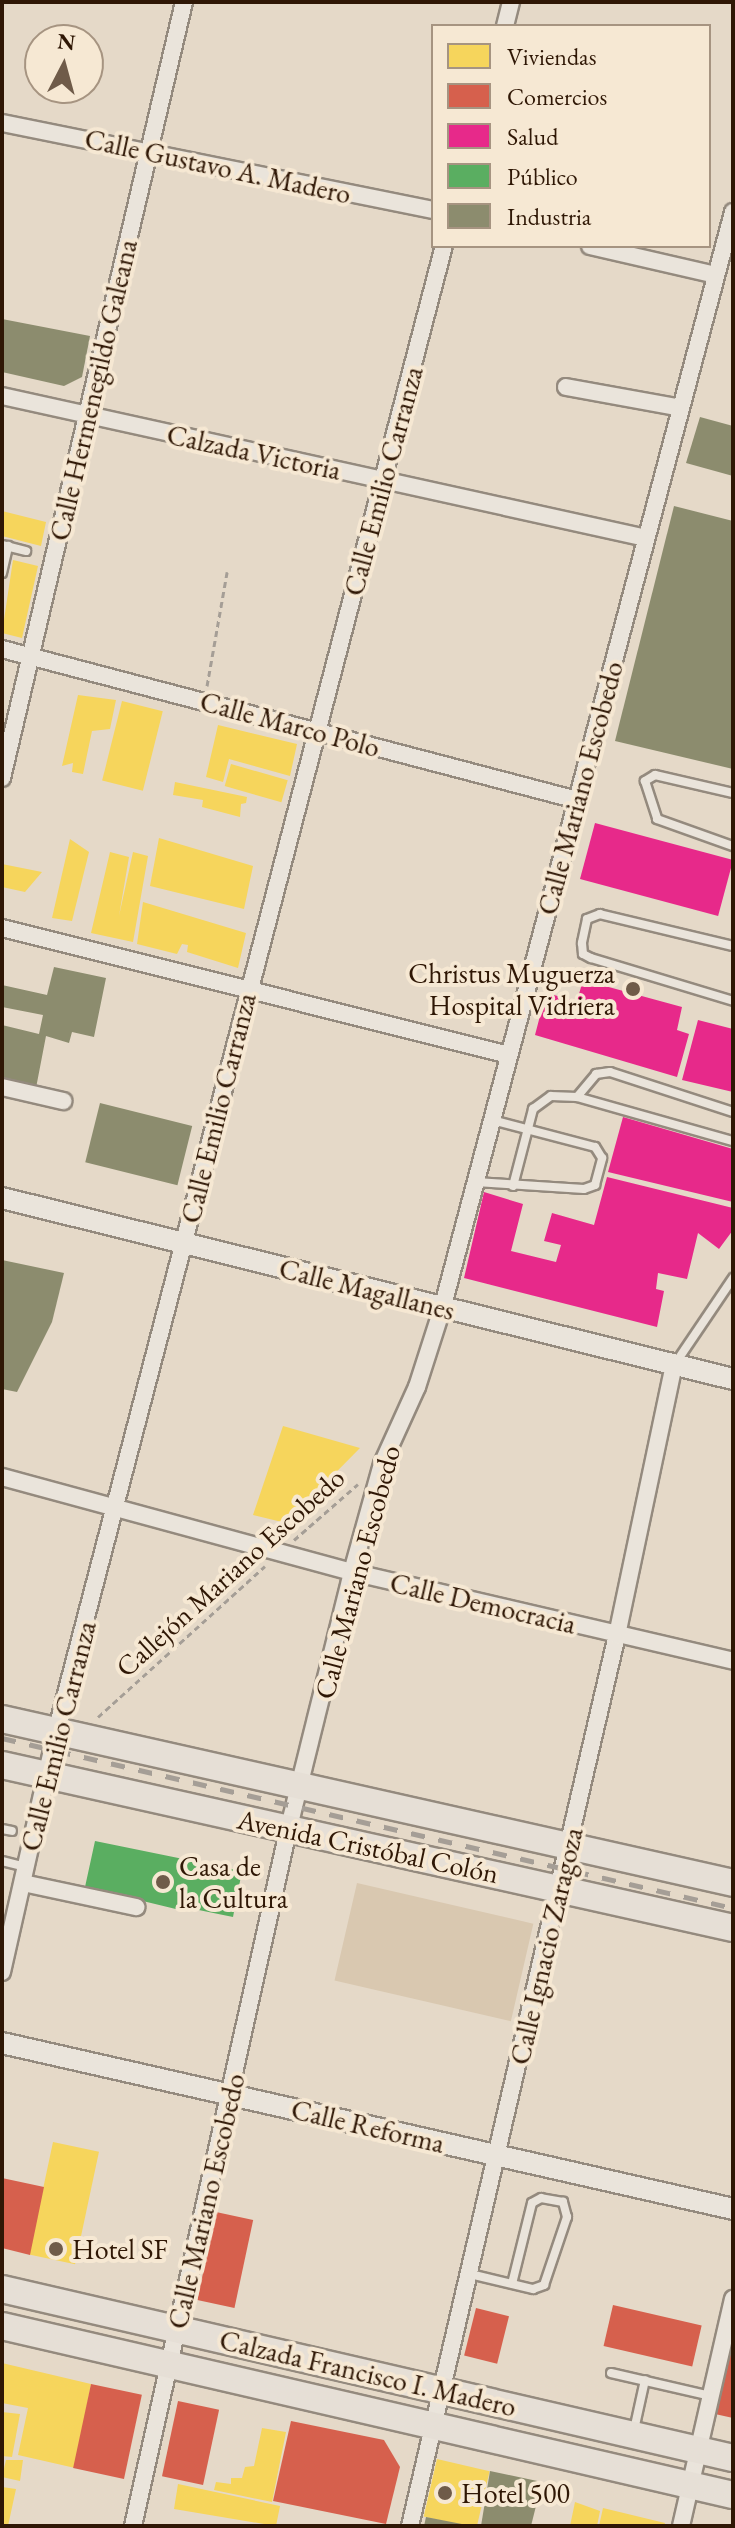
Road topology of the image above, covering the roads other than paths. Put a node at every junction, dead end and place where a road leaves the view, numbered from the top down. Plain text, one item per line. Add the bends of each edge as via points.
1 (184, 2) edge
2 (511, 2) edge
3 (506, 24) edge
4 (2, 123) edge
5 (149, 151) junction
6 (431, 210) edge
7 (733, 212) edge
8 (443, 248) edge
9 (599, 248) edge
10 (716, 275) junction
11 (566, 387) dead end
12 (2, 396) edge
13 (681, 408) junction
14 (87, 415) junction
15 (384, 480) junction
16 (646, 538) junction
17 (5, 546) edge
18 (26, 551) dead end
19 (2, 573) edge
20 (2, 649) edge
21 (31, 656) junction
22 (318, 730) junction
23 (2, 778) edge
24 (733, 793) edge
25 (577, 800) junction
26 (733, 846) edge
27 (2, 928) edge
28 (733, 946) edge
29 (248, 989) junction
30 (733, 1001) edge
31 (509, 1055) junction
32 (2, 1087) edge
33 (577, 1097) junction
34 (63, 1101) dead end
35 (733, 1112) edge
36 (492, 1120) junction
37 (528, 1127) junction
38 (733, 1141) edge
39 (476, 1182) junction
40 (513, 1186) junction
41 (2, 1198) edge
42 (185, 1242) junction
43 (733, 1278) edge
44 (442, 1309) junction
45 (674, 1364) junction
46 (733, 1379) edge
47 (2, 1477) edge
48 (116, 1504) junction
49 (352, 1572) junction
50 (617, 1635) junction
51 (733, 1661) edge
52 (2, 1719) edge
53 (58, 1724) junction
54 (2, 1765) edge
55 (47, 1776) junction
56 (301, 1787) junction
57 (288, 1831) junction
58 (568, 1847) junction
59 (2, 1861) edge
60 (24, 1875) junction
61 (733, 1883) edge
62 (559, 1886) junction
63 (136, 1907) dead end
64 (733, 1928) edge
65 (2, 1972) edge
66 (2, 2043) edge
67 (229, 2094) junction
68 (498, 2155) junction
69 (733, 2209) edge
70 (470, 2274) junction
71 (512, 2284) junction
72 (2, 2289) edge
73 (733, 2299) edge
74 (731, 2318) edge
75 (2, 2326) edge
76 (177, 2330) junction
77 (169, 2365) junction
78 (611, 2373) dead end
79 (645, 2380) junction
80 (442, 2391) junction
81 (711, 2396) junction
82 (434, 2426) junction
83 (633, 2435) junction
84 (698, 2450) junction
85 (733, 2458) edge
86 (690, 2484) junction
87 (733, 2495) edge
88 (133, 2526) edge
89 (410, 2526) edge
90 (681, 2526) edge

1 - 5 street, Calle Hermenegildo Galeana
2 - 3 street
4 - 5 street, Calle Gustavo A. Madero
5 - 6 street, Calle Gustavo A. Madero
5 - 14 street, Calle Hermenegildo Galeana
7 - 10 street, Calle Mariano Escobedo
8 - 15 street, Calle Emilio Carranza
9 - 10 street
10 - 13 street, Calle Mariano Escobedo
11 - 13 street
12 - 14 street, Calzada Victoria
13 - 16 street, Calle Mariano Escobedo
14 - 15 street, Calzada Victoria
14 - 21 street, Calle Hermenegildo Galeana
15 - 16 street, Calzada Victoria
15 - 22 street, Calle Emilio Carranza
16 - 25 street, Calle Mariano Escobedo
17 - 18 lane
17 - 19 lane
20 - 21 street, Calle Marco Polo
21 - 22 street, Calle Marco Polo
21 - 23 street, Calle Hermenegildo Galeana
22 - 25 street, Calle Marco Polo
22 - 29 street, Calle Emilio Carranza
24 - 26 lane via 653,774 645,781 657,819
25 - 31 street, Calle Mariano Escobedo
27 - 29 street
28 - 30 lane via 600,914 587,919 582,943 583,954 591,958
29 - 31 street
29 - 42 street, Calle Emilio Carranza
31 - 36 street, Calle Mariano Escobedo
32 - 34 street
33 - 35 lane via 596,1074 610,1072
33 - 37 lane via 545,1097 533,1109
33 - 38 lane
36 - 37 lane
36 - 39 street, Calle Mariano Escobedo
37 - 40 lane
37 - 40 lane via 595,1147 602,1158 592,1188
39 - 40 lane
39 - 44 street, Calle Mariano Escobedo
41 - 42 street, Calle Magallanes
42 - 44 street, Calle Magallanes
42 - 48 street, Calle Emilio Carranza
43 - 45 lane
44 - 45 street, Calle Magallanes
44 - 49 street, Calle Mariano Escobedo via 417,1387 382,1464
45 - 46 street, Calle Magallanes
45 - 50 street, Calle Ignacio Zaragoza
47 - 48 street, Calle Democracia
48 - 49 street, Calle Democracia
48 - 53 street, Calle Emilio Carranza
49 - 50 street, Calle Democracia
49 - 56 street, Calle Mariano Escobedo
50 - 51 street, Calle Democracia
50 - 58 street, Calle Ignacio Zaragoza
52 - 53 main road
53 - 55 street, Calle Emilio Carranza
53 - 56 main road
54 - 55 main road, Avenida Cristóbal Colón
55 - 57 main road, Avenida Cristóbal Colón
55 - 60 street, Calle Emilio Carranza
56 - 57 street, Calle Mariano Escobedo
56 - 58 main road
57 - 62 main road, Avenida Cristóbal Colón
57 - 67 street, Calle Mariano Escobedo
58 - 61 main road
58 - 62 street, Calle Ignacio Zaragoza
59 - 60 lane
60 - 63 street
60 - 65 street, Calle Emilio Carranza
62 - 64 main road, Avenida Cristóbal Colón
62 - 68 street, Calle Ignacio Zaragoza
66 - 67 street, Calle Reforma
67 - 68 street, Calle Reforma
67 - 76 street, Calle Mariano Escobedo
68 - 69 street, Calle Reforma
68 - 70 street, Calle Ignacio Zaragoza
70 - 71 lane
70 - 80 street, Calle Ignacio Zaragoza
71 - 71 lane via 533,2289 550,2279 567,2217 563,2202 541,2198 532,2203
72 - 76 main road, Calzada Francisco I. Madero
73 - 74 street
74 - 81 street
75 - 77 main road, Calzada Francisco I. Madero
76 - 77 street, Calle Mariano Escobedo
76 - 80 main road, Calzada Francisco I. Madero
77 - 82 main road, Calzada Francisco I. Madero
77 - 88 street, Calle Mariano Escobedo
78 - 79 lane
79 - 81 lane
79 - 83 lane
80 - 82 street, Calle Ignacio Zaragoza
80 - 83 main road, Calzada Francisco I. Madero
81 - 84 street
82 - 86 main road, Calzada Francisco I. Madero
82 - 89 street, Calle Ignacio Zaragoza
83 - 84 main road, Calzada Francisco I. Madero
84 - 85 main road, Calzada Francisco I. Madero
84 - 86 street
86 - 87 main road, Calzada Francisco I. Madero
86 - 90 street

